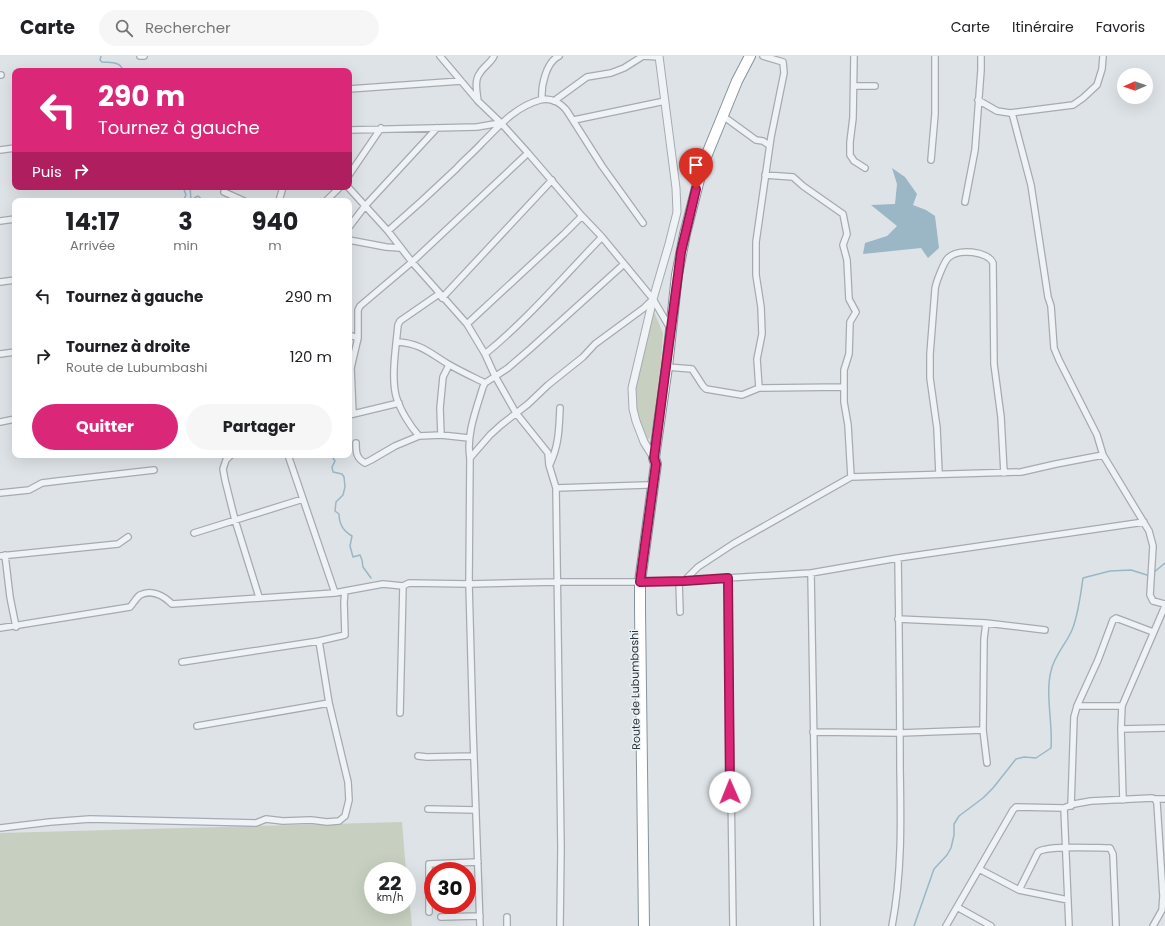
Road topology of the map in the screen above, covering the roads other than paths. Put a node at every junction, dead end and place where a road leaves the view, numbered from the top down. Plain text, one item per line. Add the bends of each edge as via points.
1 (140, 56) edge
2 (144, 56) edge
3 (440, 56) edge
4 (494, 56) edge
5 (559, 56) edge
6 (643, 56) edge
7 (659, 56) edge
8 (763, 56) edge
9 (854, 56) edge
10 (935, 56) edge
11 (981, 56) edge
12 (1103, 56) edge
13 (749, 57) edge
14 (461, 81) junction
15 (854, 86) junction
16 (875, 86) dead end
17 (352, 89) edge
18 (542, 99) junction
19 (978, 100) junction
20 (478, 101) junction
21 (554, 101) junction
22 (666, 101) junction
23 (1012, 113) junction
24 (723, 116) junction
25 (574, 120) junction
26 (501, 123) junction
27 (381, 128) junction
28 (436, 128) junction
29 (352, 130) edge
30 (770, 145) junction
31 (12, 148) edge
32 (0, 150) edge
33 (528, 153) junction
34 (931, 160) dead end
35 (865, 168) dead end
36 (352, 171) edge
37 (765, 175) junction
38 (552, 180) junction
39 (337, 190) edge
40 (351, 190) edge
41 (224, 192) dead end
42 (237, 198) edge
43 (329, 198) edge
44 (965, 202) dead end
45 (365, 206) junction
46 (582, 216) junction
47 (12, 219) edge
48 (0, 221) edge
49 (352, 223) edge
50 (643, 223) dead end
51 (388, 231) junction
52 (602, 237) junction
53 (352, 241) edge
54 (400, 248) junction
55 (412, 262) junction
56 (624, 264) junction
57 (12, 280) edge
58 (0, 282) edge
59 (441, 296) junction
60 (653, 299) junction
61 (467, 324) junction
62 (671, 330) junction
63 (352, 336) edge
64 (358, 338) junction
65 (397, 342) junction
66 (12, 352) edge
67 (0, 354) edge
68 (485, 354) junction
69 (352, 360) edge
70 (449, 365) junction
71 (667, 367) junction
72 (495, 376) junction
73 (485, 383) junction
74 (844, 387) junction
75 (759, 388) junction
76 (399, 403) junction
77 (560, 408) dead end
78 (516, 413) junction
79 (352, 415) edge
80 (12, 420) edge
81 (0, 422) edge
82 (441, 435) junction
83 (420, 436) junction
84 (469, 438) junction
85 (356, 443) dead end
86 (1103, 455) junction
87 (228, 458) edge
88 (289, 458) edge
89 (470, 458) junction
90 (654, 458) junction
91 (549, 464) junction
92 (154, 470) dead end
93 (1004, 473) junction
94 (938, 474) junction
95 (851, 477) junction
96 (647, 485) junction
97 (556, 488) junction
98 (0, 492) edge
99 (303, 499) junction
100 (235, 520) junction
101 (1144, 522) junction
102 (194, 533) dead end
103 (128, 537) dead end
104 (1, 555) edge
105 (898, 558) junction
106 (811, 572) junction
107 (728, 578) junction
108 (681, 581) junction
109 (557, 582) junction
110 (638, 582) junction
111 (469, 584) junction
112 (403, 586) junction
113 (345, 591) junction
114 (336, 593) junction
115 (259, 597) junction
116 (1165, 605) edge
117 (680, 612) dead end
118 (898, 619) junction
119 (986, 623) junction
120 (16, 627) junction
121 (0, 628) edge
122 (1045, 630) dead end
123 (1153, 632) junction
124 (319, 641) junction
125 (182, 662) dead end
126 (329, 703) junction
127 (1077, 706) junction
128 (1122, 706) junction
129 (400, 713) dead end
130 (197, 726) dead end
131 (1165, 728) edge
132 (1121, 729) junction
133 (983, 730) junction
134 (813, 732) junction
135 (900, 733) junction
136 (418, 756) dead end
137 (474, 756) junction
138 (987, 762) dead end
139 (1165, 799) edge
140 (1123, 800) junction
141 (1155, 800) junction
142 (1071, 806) junction
143 (1064, 808) junction
144 (428, 809) dead end
145 (476, 810) junction
146 (0, 828) edge
147 (1065, 848) junction
148 (478, 862) joint
149 (979, 869) junction
150 (1019, 890) junction
151 (1068, 900) junction
152 (957, 907) junction
153 (480, 916) junction
154 (441, 917) dead end
155 (507, 917) dead end
156 (480, 926) edge
157 (507, 926) edge
158 (560, 926) edge
159 (639, 926) edge
160 (644, 926) edge
161 (733, 926) edge
162 (817, 926) edge
163 (892, 926) edge
164 (946, 926) edge
165 (991, 926) edge
166 (1069, 926) edge
167 (1116, 926) edge
168 (1153, 926) edge

1 - 2 street
3 - 14 street
4 - 20 street via 479,73
5 - 18 street via 547,69
6 - 7 street
6 - 21 street via 611,74 586,77
7 - 22 street
8 - 30 street via 783,62 784,73
9 - 15 street
10 - 34 street via 935,114
11 - 19 street
12 - 23 street via 1097,85 1078,103
13 - 24 highway, Route de Lubumbashi
14 - 17 street
14 - 20 street
15 - 16 street
15 - 35 street via 850,155
18 - 21 street
18 - 26 street via 515,112
19 - 23 street via 997,111
19 - 44 street via 975,150
20 - 26 street
21 - 25 street via 561,104
22 - 25 street
22 - 60 street via 677,212
23 - 86 street via 1031,185 1051,306 1054,348 1097,435
24 - 30 street via 756,140
24 - 62 highway, Route de Lubumbashi via 703,164 686,228 677,275
25 - 50 street via 602,166
26 - 28 street via 477,127
26 - 33 street
26 - 51 street
27 - 28 street
27 - 29 street
27 - 36 street
28 - 45 street
30 - 37 street
31 - 32 street
33 - 38 street
33 - 55 street
37 - 74 street via 793,177 843,214 847,234 843,245 847,260 849,299 856,312 850,322
37 - 75 street via 756,242 756,275 762,334 757,359
38 - 46 street
38 - 59 street
39 - 43 street
40 - 45 street
41 - 42 street
45 - 49 street
45 - 51 street
46 - 52 street
46 - 61 street
47 - 48 street
51 - 54 street
52 - 56 street
52 - 68 street via 536,308
53 - 54 street
54 - 55 street
55 - 59 street
55 - 64 street via 360,306
56 - 60 street
56 - 72 street via 530,349
57 - 58 street
59 - 61 street
59 - 65 street via 400,321
60 - 62 street
60 - 78 street via 595,344 578,362
60 - 90 street via 632,388 632,399 640,433
61 - 68 street
62 - 71 highway, Route de Lubumbashi
63 - 64 street
64 - 69 street
65 - 70 street via 426,349
65 - 76 street via 395,376
66 - 67 street
68 - 72 street
70 - 73 street
70 - 82 street via 443,377
71 - 75 street via 692,369 706,389 742,395
71 - 90 highway, Route de Lubumbashi
72 - 73 street
72 - 78 street
73 - 84 street
74 - 75 street
74 - 95 street
76 - 79 street
76 - 83 street
77 - 91 street via 558,437
78 - 89 street via 490,435
78 - 91 street via 548,453
80 - 81 street
82 - 83 street
82 - 84 street
83 - 85 street via 364,463 357,455
84 - 89 street
86 - 93 street via 1027,471
86 - 101 street
87 - 100 street via 223,469
88 - 99 street
89 - 111 street
90 - 96 highway, Route de Lubumbashi via 650,462
90 - 110 highway, Route de Lubumbashi via 656,464
91 - 97 street
92 - 98 street via 42,483 29,490
93 - 94 street
93 - 94 street via 1002,417 994,364 993,263 981,254 965,251 948,258 935,284 930,378 937,428
94 - 95 street
95 - 108 street via 722,551 698,566
96 - 97 street
96 - 110 highway, Route de Lubumbashi
97 - 109 street
99 - 100 street
99 - 114 street
100 - 102 street
100 - 115 street
101 - 105 street
101 - 116 street via 1153,546 1150,595 1154,601
103 - 104 street via 118,544
104 - 120 street
105 - 106 street
105 - 118 street
106 - 107 street
106 - 134 street
107 - 108 street
107 - 161 street
108 - 110 street
108 - 117 street
109 - 110 street
109 - 111 street
109 - 158 street
110 - 159 highway, Route de Lubumbashi via 635,674
110 - 160 highway, Route de Lubumbashi
111 - 112 street via 409,583
111 - 137 street
112 - 113 street via 383,584
112 - 129 street
113 - 114 street
113 - 124 street via 345,635
114 - 115 street
115 - 120 street via 172,604 164,596 152,593 140,596 130,608
116 - 123 street
118 - 119 street
118 - 135 street
119 - 122 street
119 - 133 street
120 - 121 street
123 - 127 street via 1114,618
123 - 128 street
124 - 125 street
124 - 126 street
126 - 130 street
126 - 146 street via 348,782 349,800 345,816 339,821 266,819 256,823 90,819
127 - 128 street
127 - 142 street via 1074,717
128 - 132 street
131 - 132 street
132 - 140 street
133 - 135 street
133 - 138 street
134 - 135 street
134 - 162 street
135 - 163 street via 899,877
136 - 137 street
137 - 145 street
139 - 141 street
140 - 141 street
140 - 142 street via 1091,801
141 - 168 street via 1163,896 1162,910
142 - 143 street
143 - 147 street
143 - 149 street via 1016,807
144 - 145 street
145 - 148 street
147 - 150 street via 1042,849 1038,852
147 - 151 street
147 - 167 street via 1112,850
148 - 153 street
149 - 150 street
149 - 152 street
150 - 151 street
151 - 166 street
152 - 164 street
152 - 165 street
153 - 154 street
153 - 156 street
155 - 157 street

